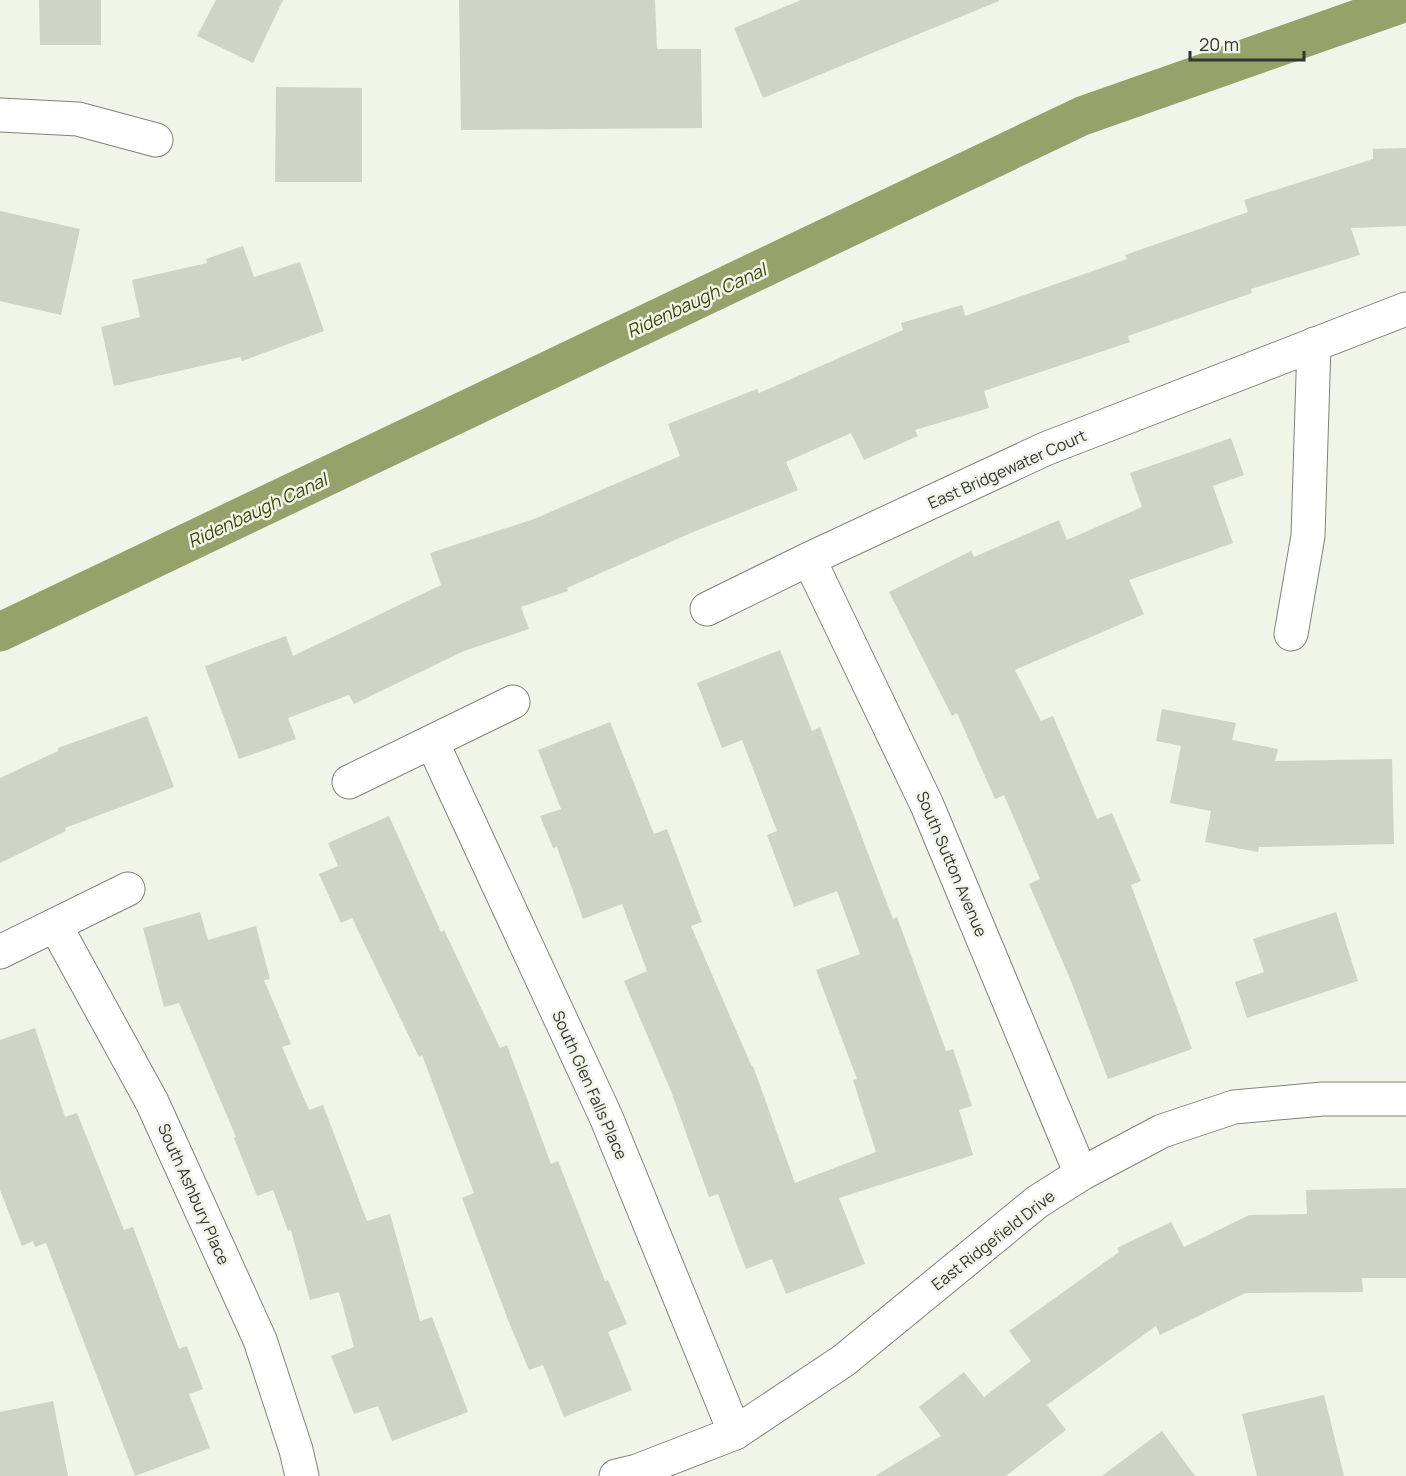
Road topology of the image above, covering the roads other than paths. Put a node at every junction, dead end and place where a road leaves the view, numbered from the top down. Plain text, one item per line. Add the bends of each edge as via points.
1 (0, 116) edge
2 (156, 140) dead end
3 (1406, 309) edge
4 (1314, 344) junction
5 (809, 559) junction
6 (707, 609) dead end
7 (1291, 634) dead end
8 (513, 702) dead end
9 (432, 742) junction
10 (349, 782) dead end
11 (128, 889) dead end
12 (55, 925) junction
13 (0, 952) edge
14 (1406, 1100) edge
15 (1081, 1174) junction
16 (735, 1433) junction
17 (302, 1476) edge
18 (616, 1476) edge

1 - 2 street via 78,119
3 - 4 street, East Bridgewater Court
4 - 5 street, East Bridgewater Court via 1045,449
4 - 7 street via 1308,536
5 - 6 street, East Bridgewater Court
5 - 15 street, South Sutton Avenue via 927,805
8 - 9 street
9 - 10 street
9 - 16 street, South Glen Falls Place via 606,1117
11 - 12 street
12 - 13 street
12 - 17 street, South Ashbury Place via 152,1102 260,1340
14 - 15 street, East Ridgefield Drive via 1323,1099 1234,1107 1162,1131
15 - 16 street, East Ridgefield Drive via 1037,1202 843,1362
16 - 18 street, East Ridgefield Drive

